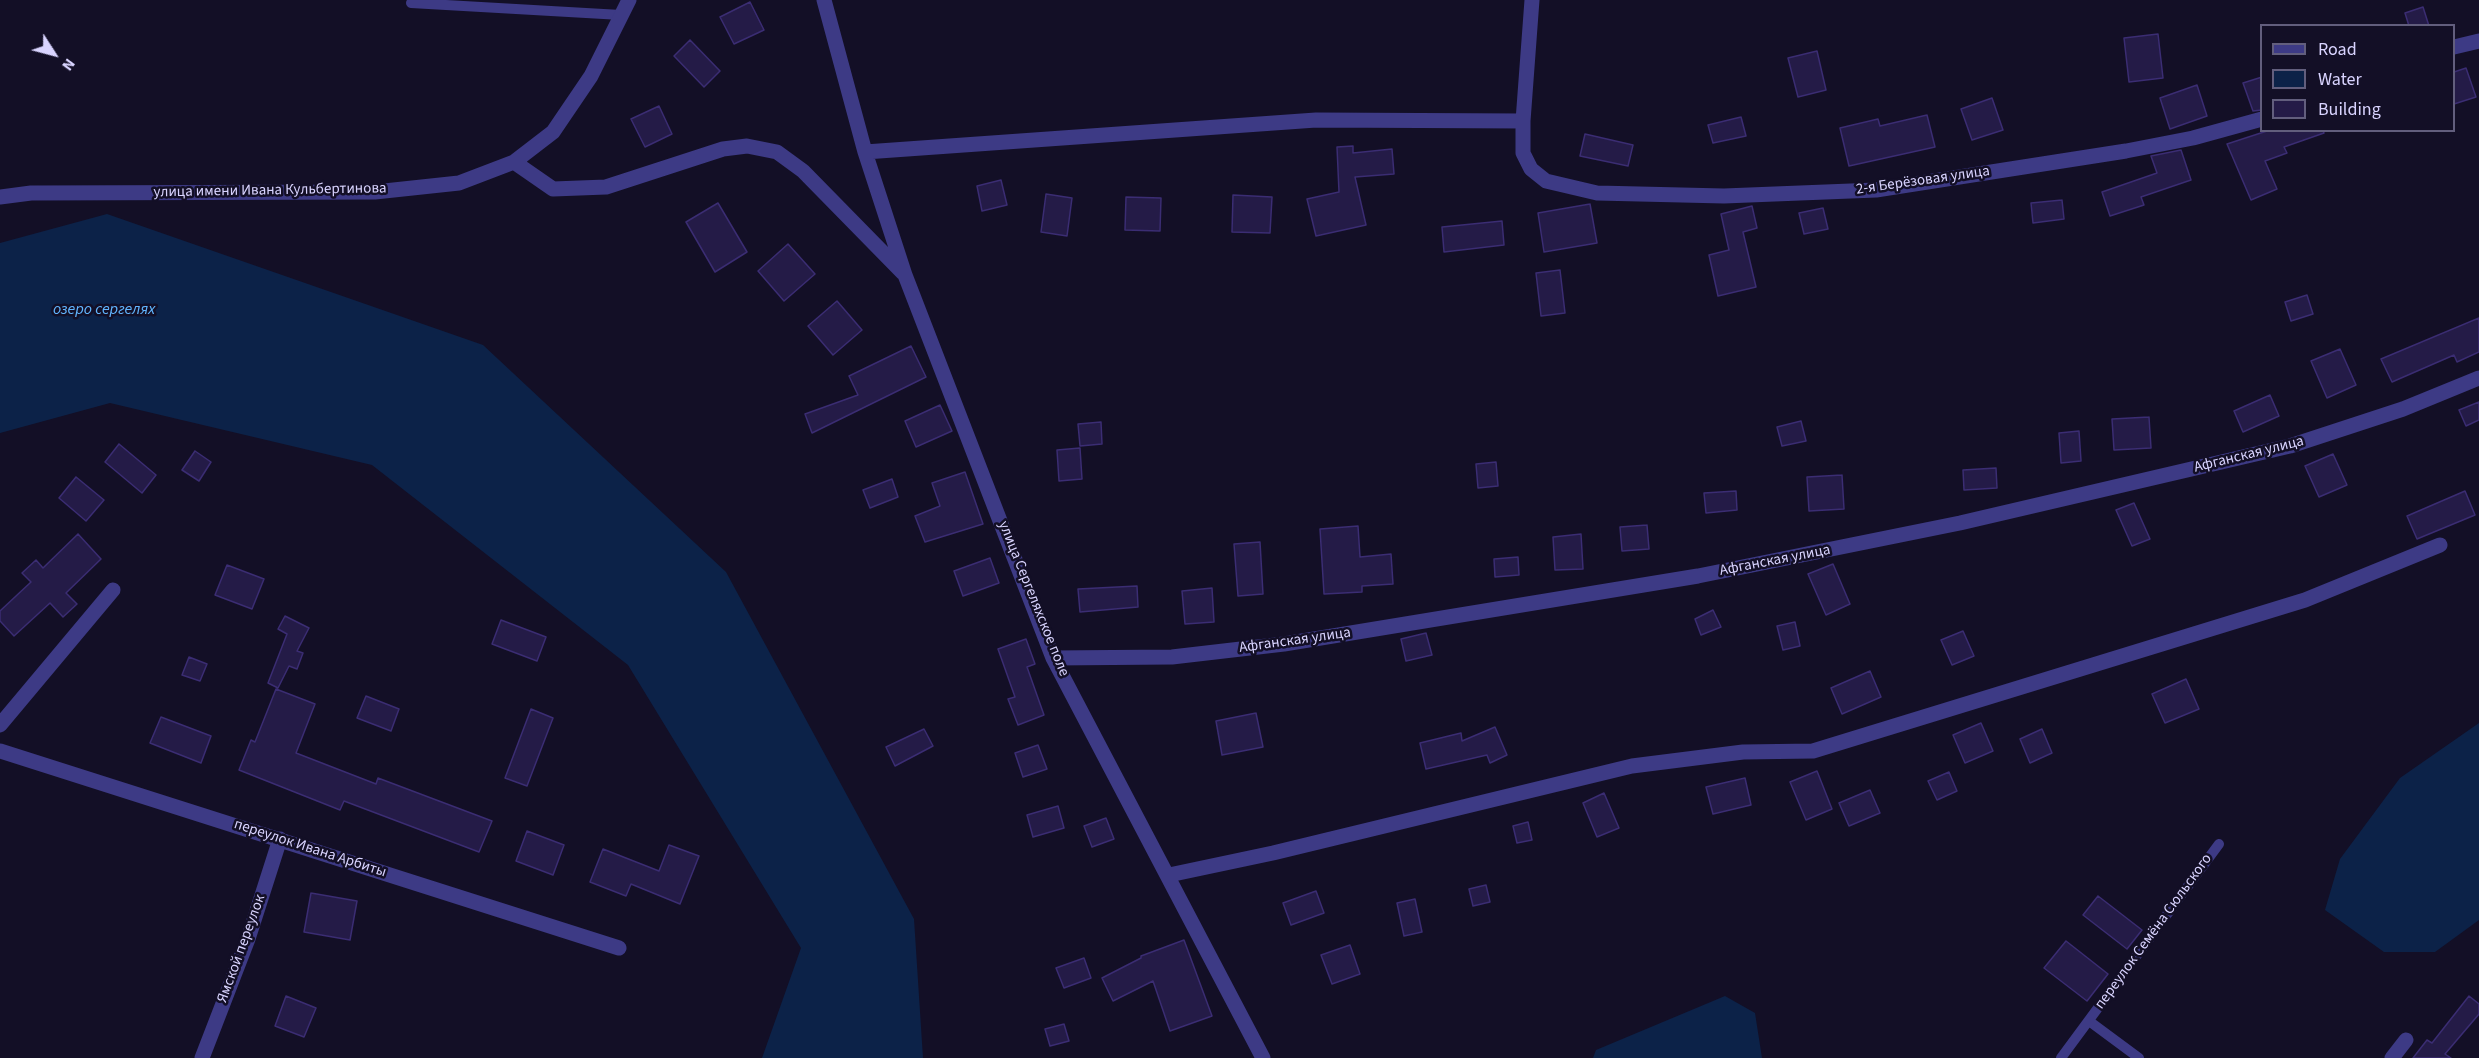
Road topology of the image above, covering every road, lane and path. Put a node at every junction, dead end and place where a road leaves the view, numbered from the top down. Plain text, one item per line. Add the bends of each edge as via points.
1 (629, 0) edge
2 (824, 0) edge
3 (1532, 0) edge
4 (411, 3) dead end
5 (621, 15) junction
6 (2479, 41) edge
7 (2455, 47) edge
8 (1523, 120) junction
9 (2260, 120) edge
10 (865, 152) junction
11 (514, 162) junction
12 (0, 197) edge
13 (905, 275) junction
14 (2479, 378) edge
15 (2440, 545) dead end
16 (113, 590) dead end
17 (1053, 658) junction
18 (0, 725) edge
19 (0, 751) edge
20 (280, 839) junction
21 (2219, 844) dead end
22 (1169, 875) junction
23 (619, 948) dead end
24 (2089, 1021) junction
25 (2406, 1040) dead end
26 (202, 1058) edge
27 (1263, 1058) edge
28 (2061, 1058) edge
29 (2139, 1058) edge
30 (2392, 1058) edge

1 - 5 street, улица имени Ивана Кульбертинова
2 - 10 street, улица Сергеляхское поле
3 - 8 street
4 - 5 lane
5 - 11 street, улица имени Ивана Кульбертинова via 591,76 553,132
6 - 7 street
8 - 9 street, 2-я Берёзовая улица via 1523,153 1531,169 1546,180 1598,193 1724,196 1864,190 2126,152
8 - 10 street via 1316,120
10 - 13 street, улица Сергеляхское поле
11 - 12 street, улица имени Ивана Кульбертинова via 459,183 375,192 31,193
11 - 13 street via 553,189 606,187 723,149 747,146 777,152 803,171
13 - 17 street, улица Сергеляхское поле
14 - 17 street, Афганская улица via 2403,409 2290,446 1960,523 1698,576 1284,644 1172,657
15 - 22 street via 2305,600 1813,751 1743,752 1632,766
16 - 18 street
17 - 22 street, улица Сергеляхское поле
19 - 20 street, переулок Ивана Арбиты
20 - 23 street, переулок Ивана Арбиты
20 - 26 street, Ямской переулок via 249,939
21 - 24 lane, переулок Семёна Сюльского
22 - 27 street, улица Сергеляхское поле
24 - 28 lane, переулок Семёна Сюльского
24 - 29 lane, переулок Семёна Сюльского
25 - 30 street

